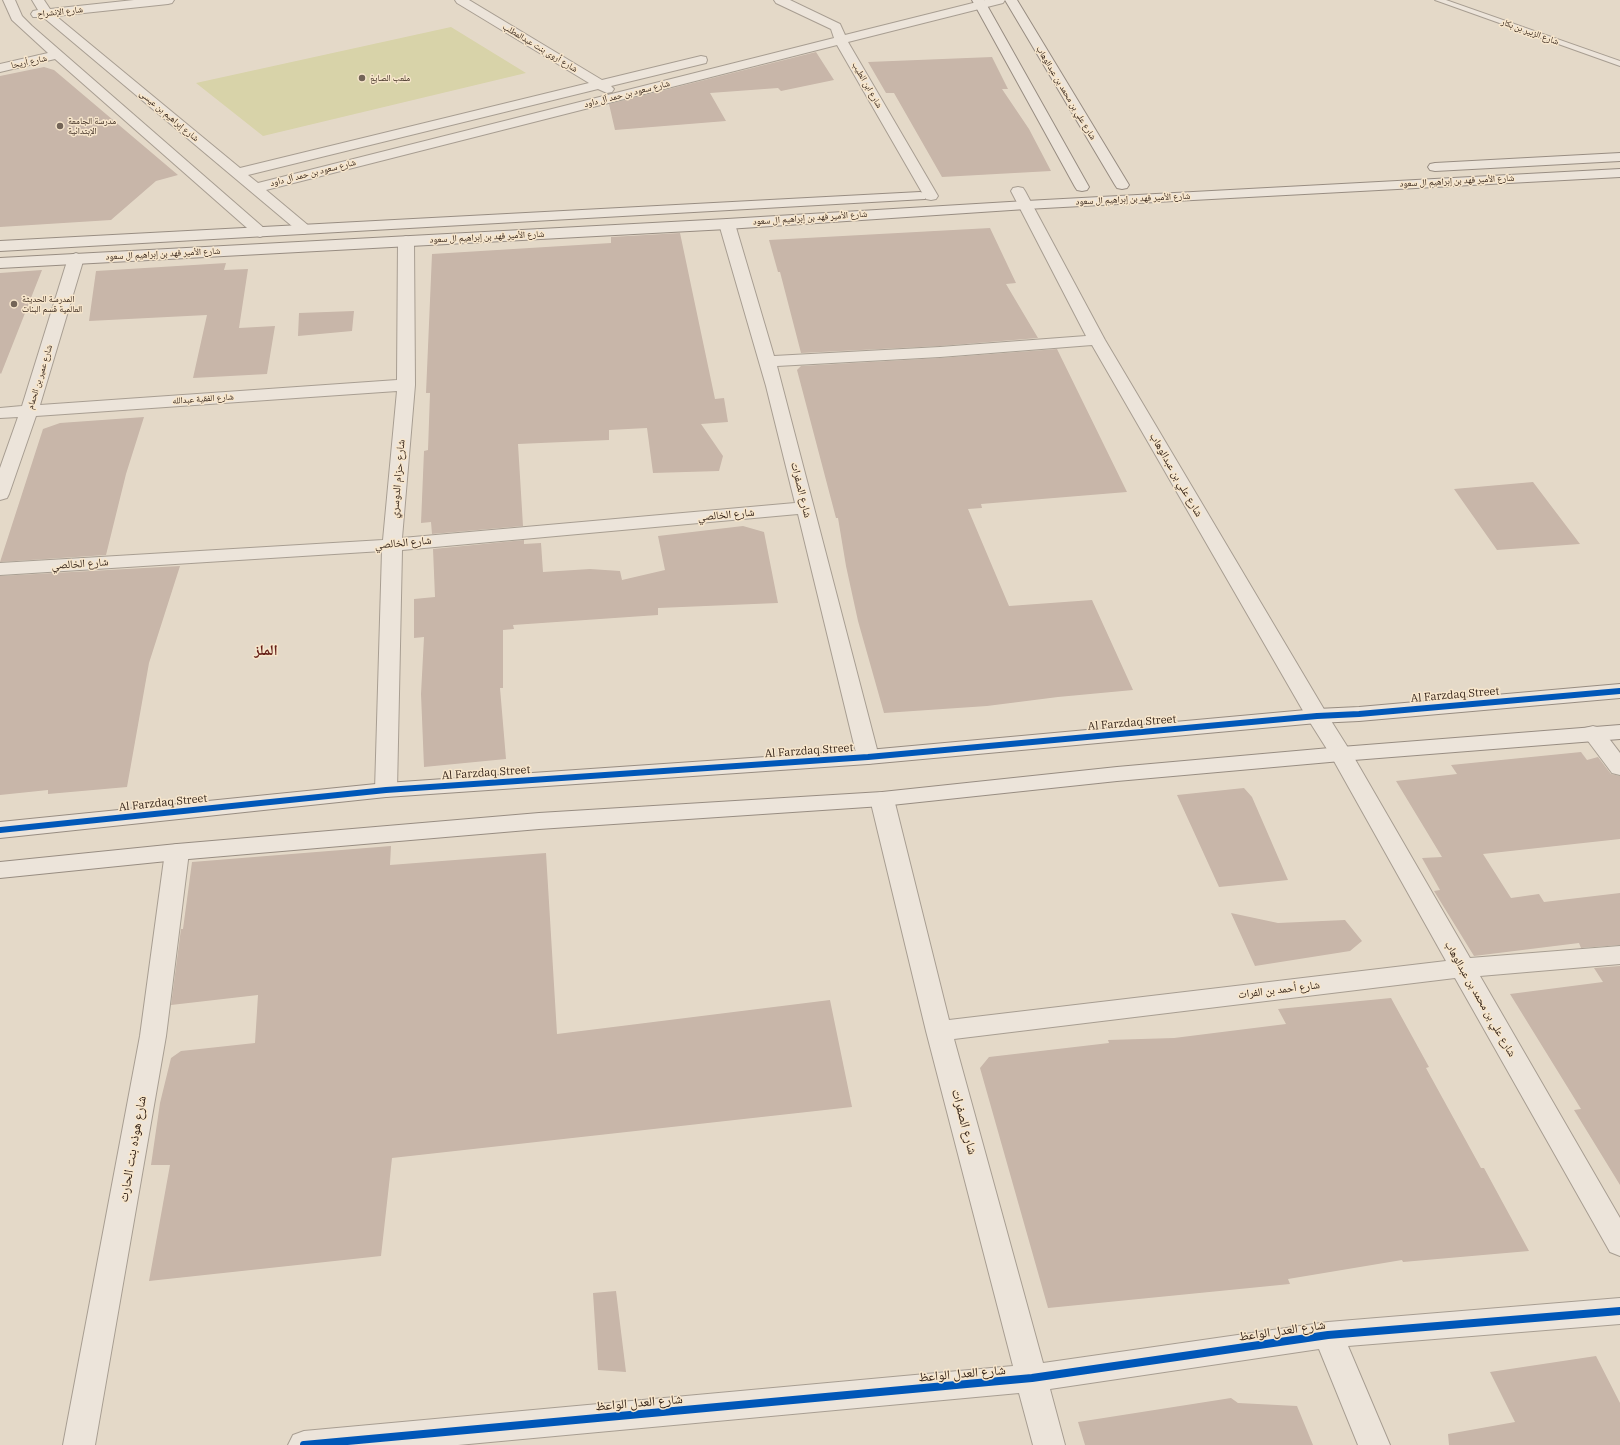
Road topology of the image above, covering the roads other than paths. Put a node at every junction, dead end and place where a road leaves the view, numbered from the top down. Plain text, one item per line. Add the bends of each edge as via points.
1 (9, 0) edge
2 (38, 0) edge
3 (168, 0) edge
4 (461, 0) edge
5 (780, 0) edge
6 (999, 0) edge
7 (1011, 0) edge
8 (1439, 0) edge
9 (152, 1) edge
10 (979, 2) edge
11 (46, 13) junction
12 (16, 17) junction
13 (0, 18) edge
14 (851, 24) dead end
15 (836, 27) junction
16 (813, 33) dead end
17 (841, 40) junction
18 (58, 55) junction
19 (712, 57) dead end
20 (689, 62) junction
21 (1620, 64) edge
22 (0, 68) edge
23 (709, 73) junction
24 (600, 84) junction
25 (619, 96) junction
26 (1620, 157) edge
27 (1422, 168) dead end
28 (237, 173) junction
29 (1620, 173) edge
30 (1138, 184) dead end
31 (1122, 185) junction
32 (1082, 187) junction
33 (255, 188) junction
34 (1066, 188) dead end
35 (1020, 194) junction
36 (947, 195) dead end
37 (931, 196) junction
38 (728, 224) junction
39 (304, 229) junction
40 (260, 232) junction
41 (406, 241) junction
42 (0, 246) edge
43 (76, 258) junction
44 (0, 263) edge
45 (1097, 340) junction
46 (767, 360) junction
47 (406, 385) junction
48 (29, 411) junction
49 (0, 414) edge
50 (0, 494) edge
51 (806, 508) junction
52 (392, 545) junction
53 (0, 569) edge
54 (1620, 691) edge
55 (1317, 716) junction
56 (1620, 732) edge
57 (1593, 733) junction
58 (1341, 754) junction
59 (868, 758) junction
60 (1620, 768) edge
61 (386, 790) junction
62 (882, 799) junction
63 (0, 830) edge
64 (177, 852) junction
65 (0, 870) edge
66 (1620, 955) edge
67 (1462, 968) junction
68 (939, 1031) junction
69 (1620, 1244) edge
70 (1620, 1311) edge
71 (1328, 1335) junction
72 (1032, 1378) junction
73 (79, 1445) edge
74 (304, 1445) edge
75 (1049, 1445) edge
76 (1374, 1445) edge

1 - 12 street
2 - 11 street, شارع إبراهيم بن عيسى
3 - 9 street, شارع الإنشراح
4 - 24 street, شارع أروى بنت عبدالمطلب
5 - 15 street
6 - 10 street, شارع سعود بن حمد آل داود
7 - 31 street, شارع علي بن محمد بن عبدالوهاب
8 - 21 lane, شارع الزبير بن بكار
9 - 11 street, شارع الإنشراح
10 - 17 street, شارع سعود بن حمد آل داود
10 - 32 street
11 - 12 street, شارع الإنشراح
11 - 28 street, شارع إبراهيم بن عيسى
12 - 13 street, شارع الإنشراح
12 - 18 street
14 - 15 street
15 - 16 street
15 - 17 street, شارع ابن الطيب
17 - 23 street, شارع سعود بن حمد آل داود
17 - 37 street, شارع ابن الطيب
18 - 22 street, شارع أريحا
18 - 40 street
19 - 20 street
20 - 23 street
20 - 24 street
23 - 25 street, شارع سعود بن حمد آل داود
24 - 25 street, شارع أروى بنت عبدالمطلب
24 - 28 street
25 - 33 street, شارع سعود بن حمد آل داود
26 - 27 street, شارع الأمير فهد بن إبراهيم ال سعود
28 - 33 street, شارع إبراهيم بن عيسى
29 - 35 street, شارع الأمير فهد بن إبراهيم ال سعود
30 - 31 street, شارع الأمير فهد بن إبراهيم ال سعود
31 - 32 street, شارع الأمير فهد بن إبراهيم ال سعود
32 - 34 street, شارع الأمير فهد بن إبراهيم ال سعود
33 - 39 street, شارع إبراهيم بن عيسى
35 - 38 street, شارع الأمير فهد بن إبراهيم ال سعود
35 - 45 street, شارع علي بن عبدالوهاب
36 - 37 street, شارع الأمير فهد بن إبراهيم ال سعود
37 - 39 street, شارع الأمير فهد بن إبراهيم ال سعود
38 - 41 street, شارع الأمير فهد بن إبراهيم ال سعود
38 - 46 street, شارع الصفرات
39 - 40 street, شارع الأمير فهد بن إبراهيم ال سعود
40 - 42 street, شارع الأمير فهد بن إبراهيم ال سعود
41 - 43 street, شارع الأمير فهد بن إبراهيم ال سعود
41 - 47 street, شارع حزام الدوسري
43 - 44 street, شارع الأمير فهد بن إبراهيم ال سعود
43 - 48 street, شارع عمير بن الحمام
45 - 46 street via 940,352
45 - 55 street, شارع علي بن عبدالوهاب
46 - 51 street, شارع الصفرات
47 - 48 street, شارع الفقية عبدالله
47 - 52 street, شارع حزام الدوسري
48 - 49 street, شارع الفقية عبدالله
48 - 50 street, شارع عمير بن الحمام
51 - 52 street, شارع الخالصي
51 - 59 street, شارع الصفرات
52 - 53 street, شارع الخالصي
52 - 61 street, شارع حزام الدوسري
54 - 55 street, Al Farzdaq Street
55 - 58 street, شارع علي بن عبدالوهاب
55 - 59 street, Al Farzdaq Street
56 - 57 street
57 - 58 street
57 - 60 street
58 - 62 street
58 - 67 street, شارع علي بن محمد بن عبدالوهاب
59 - 61 street, Al Farzdaq Street
61 - 63 street, Al Farzdaq Street
62 - 64 street via 555,820
62 - 68 street, شارع الصفرات
64 - 65 street
64 - 73 street, شارع هوذه بنت الحارث via 153,1036
66 - 67 street, شارع أحمد بن الفرات
67 - 68 street, شارع أحمد بن الفرات
67 - 69 street, شارع علي بن محمد بن عبدالوهاب
68 - 72 street, شارع الصفرات
70 - 71 street, شارع العدل الواعظ
71 - 72 street, شارع العدل الواعظ
71 - 76 street
72 - 74 street, شارع العدل الواعظ
72 - 75 street, شارع الصفرات

